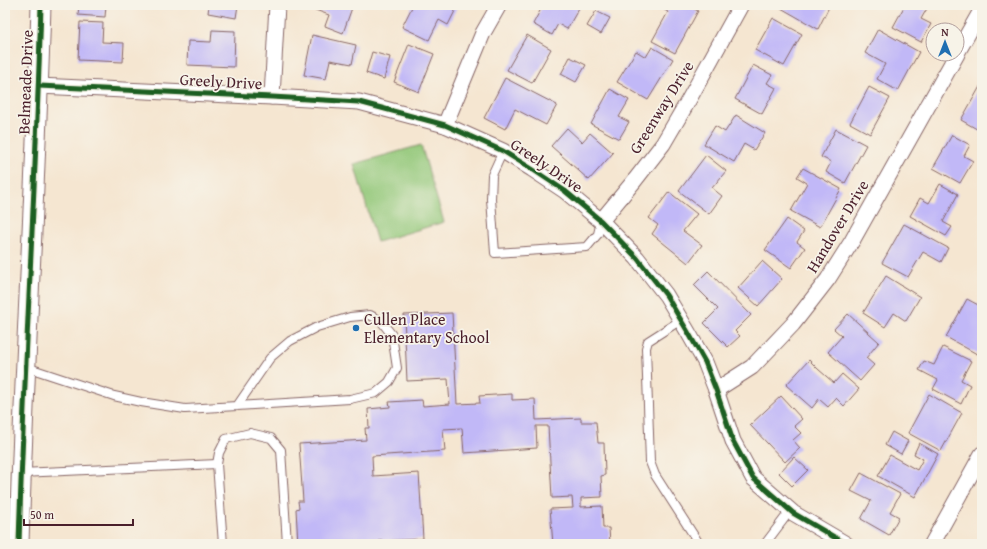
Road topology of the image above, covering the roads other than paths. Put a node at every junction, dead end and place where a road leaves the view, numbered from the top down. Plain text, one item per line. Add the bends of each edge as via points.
1 (41, 5) edge
2 (277, 5) edge
3 (499, 5) edge
4 (741, 5) edge
5 (982, 9) edge
6 (965, 40) edge
7 (953, 62) edge
8 (39, 86) junction
9 (272, 97) junction
10 (445, 125) junction
11 (502, 151) junction
12 (601, 221) junction
13 (681, 320) junction
14 (26, 367) junction
15 (716, 390) junction
16 (237, 406) junction
17 (982, 454) edge
18 (217, 464) junction
19 (21, 473) junction
20 (790, 511) junction
21 (19, 544) edge
22 (223, 544) edge
23 (287, 544) edge
24 (700, 544) edge
25 (764, 544) edge
26 (846, 544) edge
27 (932, 544) edge

1 - 8 street, Belmeade Drive
2 - 9 street
3 - 10 street via 483,34
4 - 12 street, Greenway Drive via 663,144
5 - 6 street, Handover Drive
7 - 15 street, Handover Drive via 828,279 793,324 752,367
8 - 9 street, Greely Drive
8 - 14 street, Belmeade Drive
9 - 10 street, Greely Drive via 360,102
10 - 11 street, Greely Drive
11 - 12 street, Greely Drive via 565,191
11 - 12 lane via 492,175 491,199 496,253 587,247 598,234
12 - 13 street, Greely Drive via 637,258 666,295
13 - 15 street, Greely Drive via 705,362
13 - 24 lane via 648,341 646,348 650,462 655,475
14 - 16 lane via 114,396 141,402 185,409
14 - 19 street, Belmeade Drive
15 - 20 street, Greely Drive via 733,441 754,478
16 - 16 lane via 350,400 376,393 389,382 397,368 392,335 381,321 370,315 350,317 317,327 290,341 270,358
17 - 27 street
18 - 19 lane
18 - 22 lane
18 - 23 lane via 226,439 250,434 271,438 282,450
19 - 21 street, Belmeade Drive
20 - 25 lane
20 - 26 street, Greely Drive

